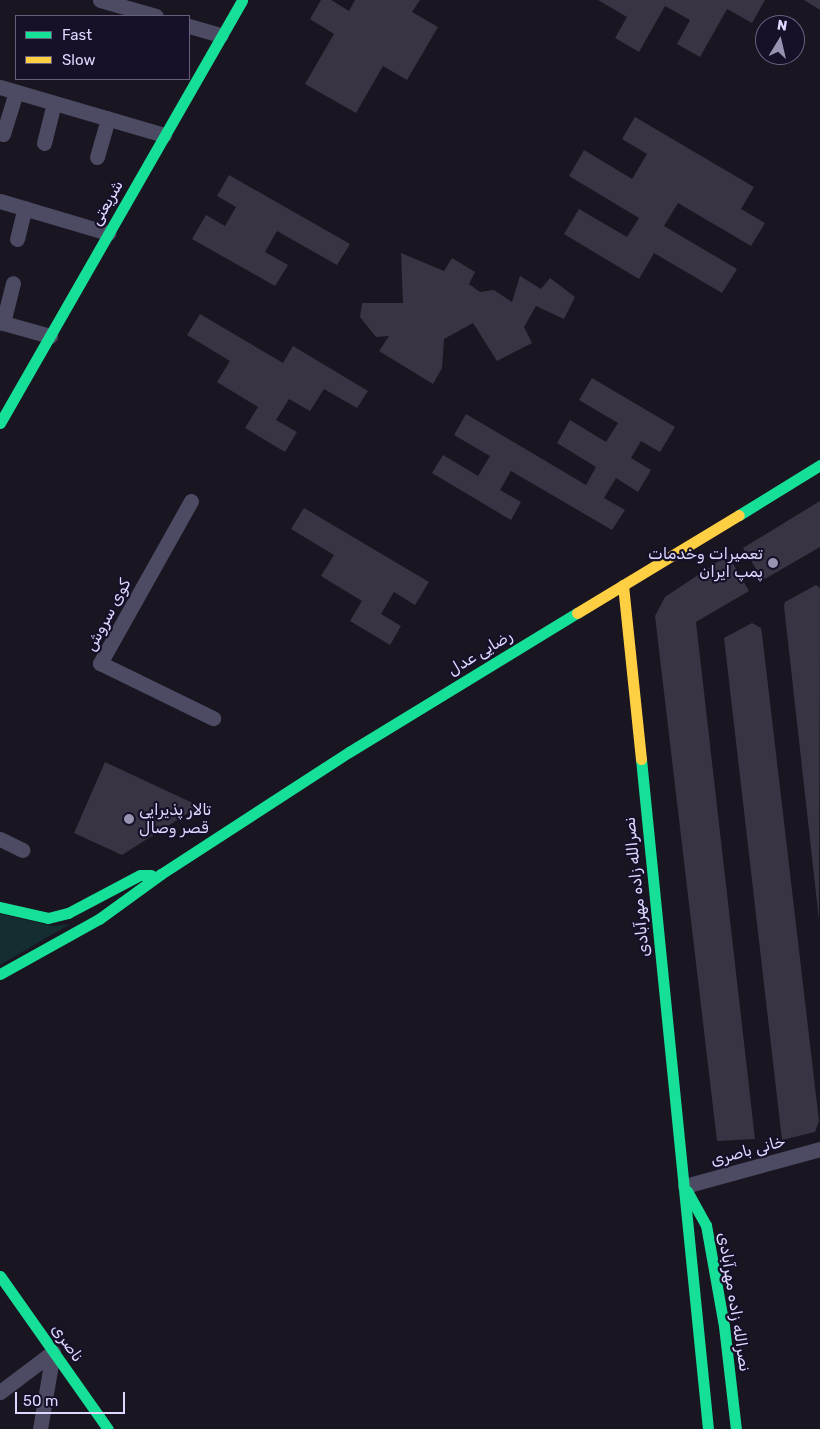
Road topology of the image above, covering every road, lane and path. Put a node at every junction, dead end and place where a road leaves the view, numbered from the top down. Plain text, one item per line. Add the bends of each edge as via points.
1 (102, 0) edge
2 (242, 0) edge
3 (153, 15) edge
4 (190, 26) edge
5 (222, 35) junction
6 (0, 88) edge
7 (16, 92) junction
8 (54, 103) junction
9 (108, 119) junction
10 (3, 134) dead end
11 (164, 135) junction
12 (44, 143) dead end
13 (98, 158) dead end
14 (0, 201) edge
15 (25, 208) junction
16 (108, 233) junction
17 (17, 239) dead end
18 (14, 283) dead end
19 (2, 322) edge
20 (50, 336) junction
21 (0, 423) edge
22 (820, 465) edge
23 (191, 502) dead end
24 (623, 585) junction
25 (214, 718) dead end
26 (0, 840) edge
27 (23, 850) dead end
28 (161, 874) junction
29 (0, 908) edge
30 (0, 974) edge
31 (820, 1149) edge
32 (685, 1186) junction
33 (0, 1276) edge
34 (53, 1352) junction
35 (0, 1392) edge
36 (40, 1429) edge
37 (108, 1429) edge
38 (708, 1429) edge
39 (736, 1429) edge

1 - 3 street
2 - 5 main road, شریعتی
4 - 5 street
5 - 11 main road, شریعتی
6 - 7 street
7 - 8 street
7 - 10 street
8 - 9 street
8 - 12 street
9 - 11 street
9 - 13 street
11 - 16 main road, شریعتی
14 - 15 street
15 - 16 street
15 - 17 street
16 - 20 main road, شریعتی
18 - 19 street
19 - 20 street
20 - 21 main road, شریعتی
22 - 24 main road, رضایی عدل
23 - 25 street, کوی سروش via 100,662
24 - 28 main road, رضایی عدل via 349,752
24 - 32 main road, نصرالله زاده مهرآبادی
26 - 27 street
28 - 29 main road via 140,875 68,914 48,918
28 - 30 main road, رضایی عدل via 99,920
31 - 32 street, خانی باصری
32 - 38 main road, نصرالله زاده مهرآبادی
32 - 39 main road, نصرالله زاده مهرآبادی via 706,1225 724,1326
33 - 34 main road, ناصری
34 - 35 street
34 - 36 street
34 - 37 main road, ناصری

